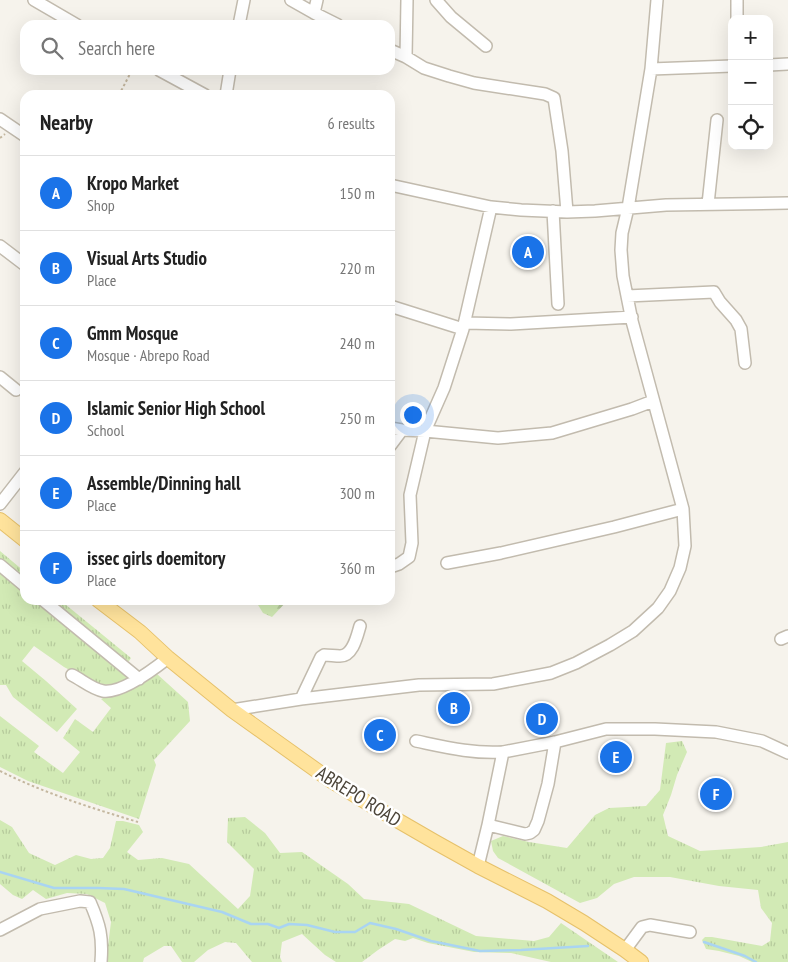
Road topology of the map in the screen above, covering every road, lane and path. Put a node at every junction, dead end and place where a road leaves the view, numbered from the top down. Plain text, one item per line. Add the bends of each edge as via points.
1 (34, 0) edge
2 (244, 0) edge
3 (291, 0) edge
4 (317, 0) edge
5 (407, 0) edge
6 (436, 0) edge
7 (657, 0) edge
8 (737, 0) edge
9 (314, 13) junction
10 (737, 15) edge
11 (68, 20) edge
12 (240, 20) edge
13 (328, 20) edge
14 (486, 46) dead end
15 (395, 52) edge
16 (406, 58) junction
17 (773, 64) edge
18 (788, 64) edge
19 (728, 66) edge
20 (651, 69) junction
21 (129, 75) edge
22 (168, 75) edge
23 (229, 75) edge
24 (122, 90) edge
25 (196, 90) edge
26 (227, 90) edge
27 (0, 119) edge
28 (717, 120) dead end
29 (20, 133) edge
30 (395, 186) edge
31 (788, 203) edge
32 (708, 204) junction
33 (492, 207) junction
34 (628, 208) junction
35 (553, 211) junction
36 (567, 212) junction
37 (0, 246) edge
38 (20, 261) edge
39 (627, 296) junction
40 (558, 304) dead end
41 (395, 307) edge
42 (632, 317) junction
43 (464, 326) junction
44 (746, 364) dead end
45 (0, 377) edge
46 (16, 390) dead end
47 (653, 401) junction
48 (395, 429) edge
49 (402, 430) junction
50 (425, 431) junction
51 (395, 439) edge
52 (20, 478) edge
53 (0, 504) edge
54 (683, 509) junction
55 (0, 520) edge
56 (20, 536) edge
57 (447, 563) dead end
58 (0, 565) edge
59 (395, 565) edge
60 (20, 582) edge
61 (49, 605) edge
62 (105, 605) edge
63 (360, 626) dead end
64 (168, 658) junction
65 (72, 674) dead end
66 (138, 678) junction
67 (301, 699) junction
68 (232, 710) junction
69 (416, 741) dead end
70 (556, 742) junction
71 (503, 752) junction
72 (788, 753) edge
73 (0, 771) edge
74 (138, 822) dead end
75 (488, 825) junction
76 (478, 866) junction
77 (0, 930) edge
78 (690, 932) dead end
79 (625, 950) junction
80 (101, 962) edge
81 (641, 962) edge

1 - 11 street
2 - 12 street
3 - 9 street
4 - 9 street
5 - 16 street
6 - 14 street
7 - 20 street
8 - 10 street
9 - 13 street
15 - 16 street
16 - 36 street via 424,68 474,83 554,98
17 - 18 street
19 - 20 street
20 - 34 street
21 - 24 path
22 - 25 street
23 - 26 street
27 - 29 street
28 - 32 street
30 - 33 street
31 - 32 street
32 - 34 street
33 - 35 street
33 - 43 street
34 - 36 street
34 - 39 street via 621,250
35 - 36 street
35 - 40 street
37 - 38 street
39 - 42 street
39 - 44 street via 714,292 741,329
41 - 43 street
42 - 43 street
42 - 47 street
43 - 50 street via 444,388
45 - 46 street
47 - 50 street via 552,433 498,438
47 - 54 street
48 - 49 street
49 - 50 street
49 - 51 street
50 - 59 street via 410,495 412,543 408,557
52 - 53 street
54 - 57 street via 595,532
54 - 67 street via 685,546 680,568 658,608 633,631 576,663 551,673 493,684 419,685
55 - 56 main road
58 - 60 street
61 - 66 street
62 - 64 main road, ABREPO ROAD
63 - 67 street via 355,642 346,654 321,657
64 - 66 street
64 - 68 main road, ABREPO ROAD
65 - 66 street via 103,691 114,691
67 - 68 street
68 - 76 main road, ABREPO ROAD via 330,780
69 - 71 street via 467,751
70 - 71 street
70 - 72 street via 606,729 655,729 716,732 762,741
70 - 75 street via 534,830 525,834
71 - 75 street
73 - 74 path via 93,809
75 - 76 street
76 - 79 main road, ABREPO ROAD via 584,923
77 - 80 street via 40,909 90,902 103,943
78 - 79 street via 650,925 642,927
79 - 81 main road, ABREPO ROAD

